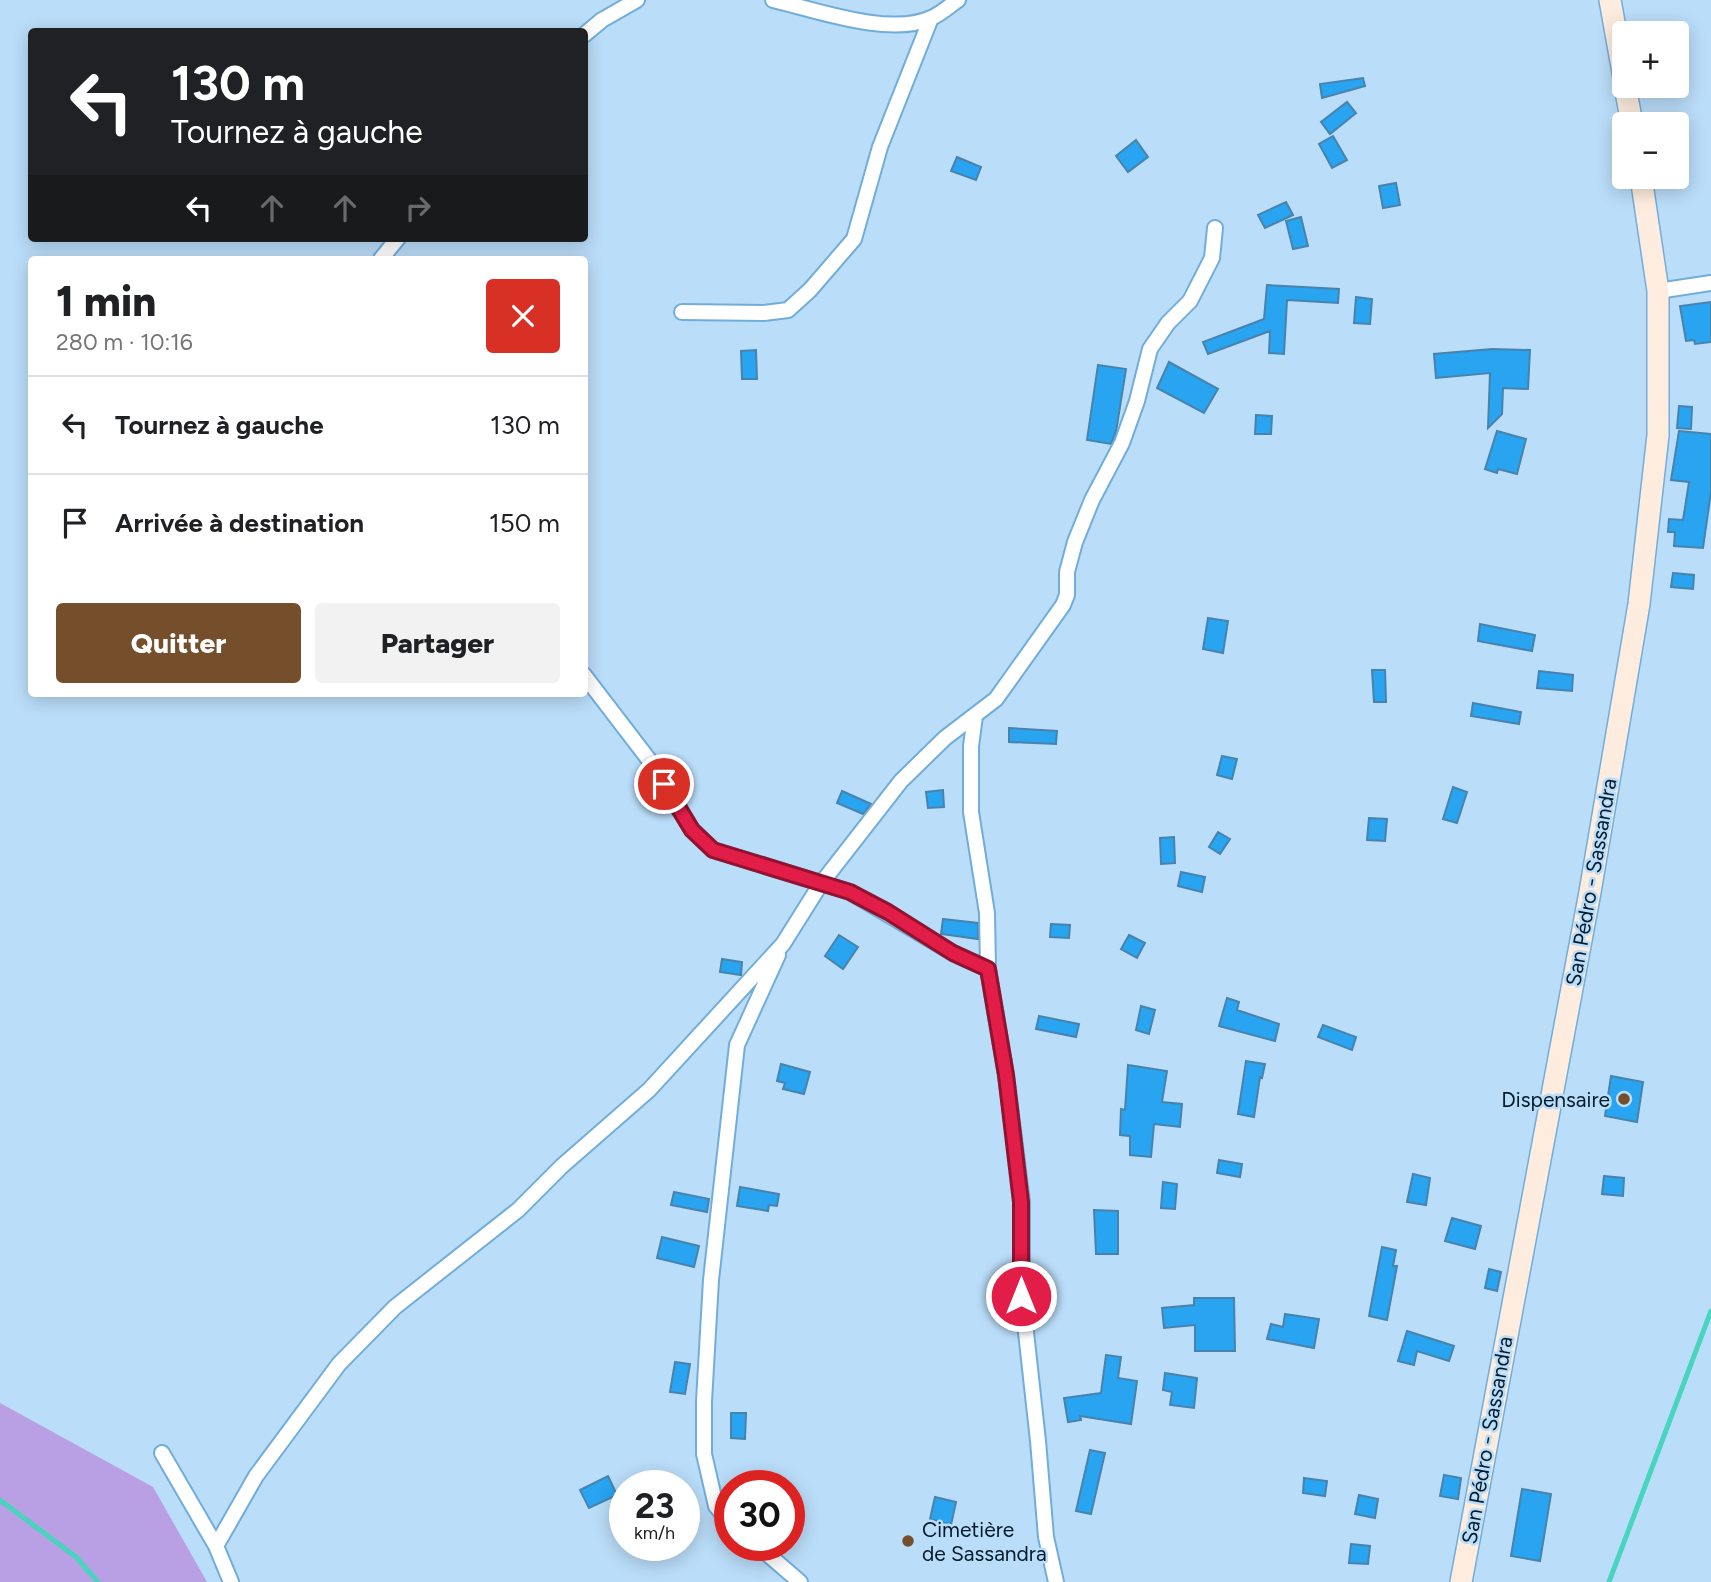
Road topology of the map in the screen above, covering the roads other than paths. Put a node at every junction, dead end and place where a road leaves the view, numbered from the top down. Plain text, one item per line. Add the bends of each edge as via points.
1 (637, 0) edge
2 (773, 0) edge
3 (958, 0) edge
4 (1610, 0) edge
5 (931, 18) junction
6 (1614, 21) edge
7 (588, 32) edge
8 (1643, 189) edge
9 (1215, 228) dead end
10 (395, 242) edge
11 (383, 256) edge
12 (1711, 283) edge
13 (1658, 291) junction
14 (682, 312) dead end
15 (588, 680) edge
16 (975, 716) junction
17 (820, 885) junction
18 (783, 944) junction
19 (988, 969) junction
20 (162, 1453) dead end
21 (714, 1497) edge
22 (216, 1546) junction
23 (776, 1561) edge
24 (231, 1582) edge
25 (800, 1582) edge
26 (1056, 1582) edge
27 (1461, 1582) edge

1 - 7 street
2 - 5 street via 900,26
3 - 5 street
4 - 6 main road
5 - 14 street via 880,146 854,240 788,310
8 - 13 main road, San Pédro - Sassandra
9 - 16 street via 1212,258 1190,301 1150,349 1122,443 1075,541 1063,605 996,699
10 - 11 street
12 - 13 street
13 - 27 main road, San Pédro - Sassandra via 1658,435 1623,706
15 - 17 street via 656,769 692,830 713,850
16 - 17 street via 901,781
16 - 19 street via 971,812 987,913
17 - 18 street
17 - 19 street via 850,892
18 - 21 street via 737,1045 712,1268 704,1401 704,1454
18 - 22 street via 649,1090 518,1210 395,1307 339,1364 256,1476
19 - 26 street via 1021,1202 1021,1296 1046,1536
20 - 22 street
22 - 24 street
23 - 25 street

